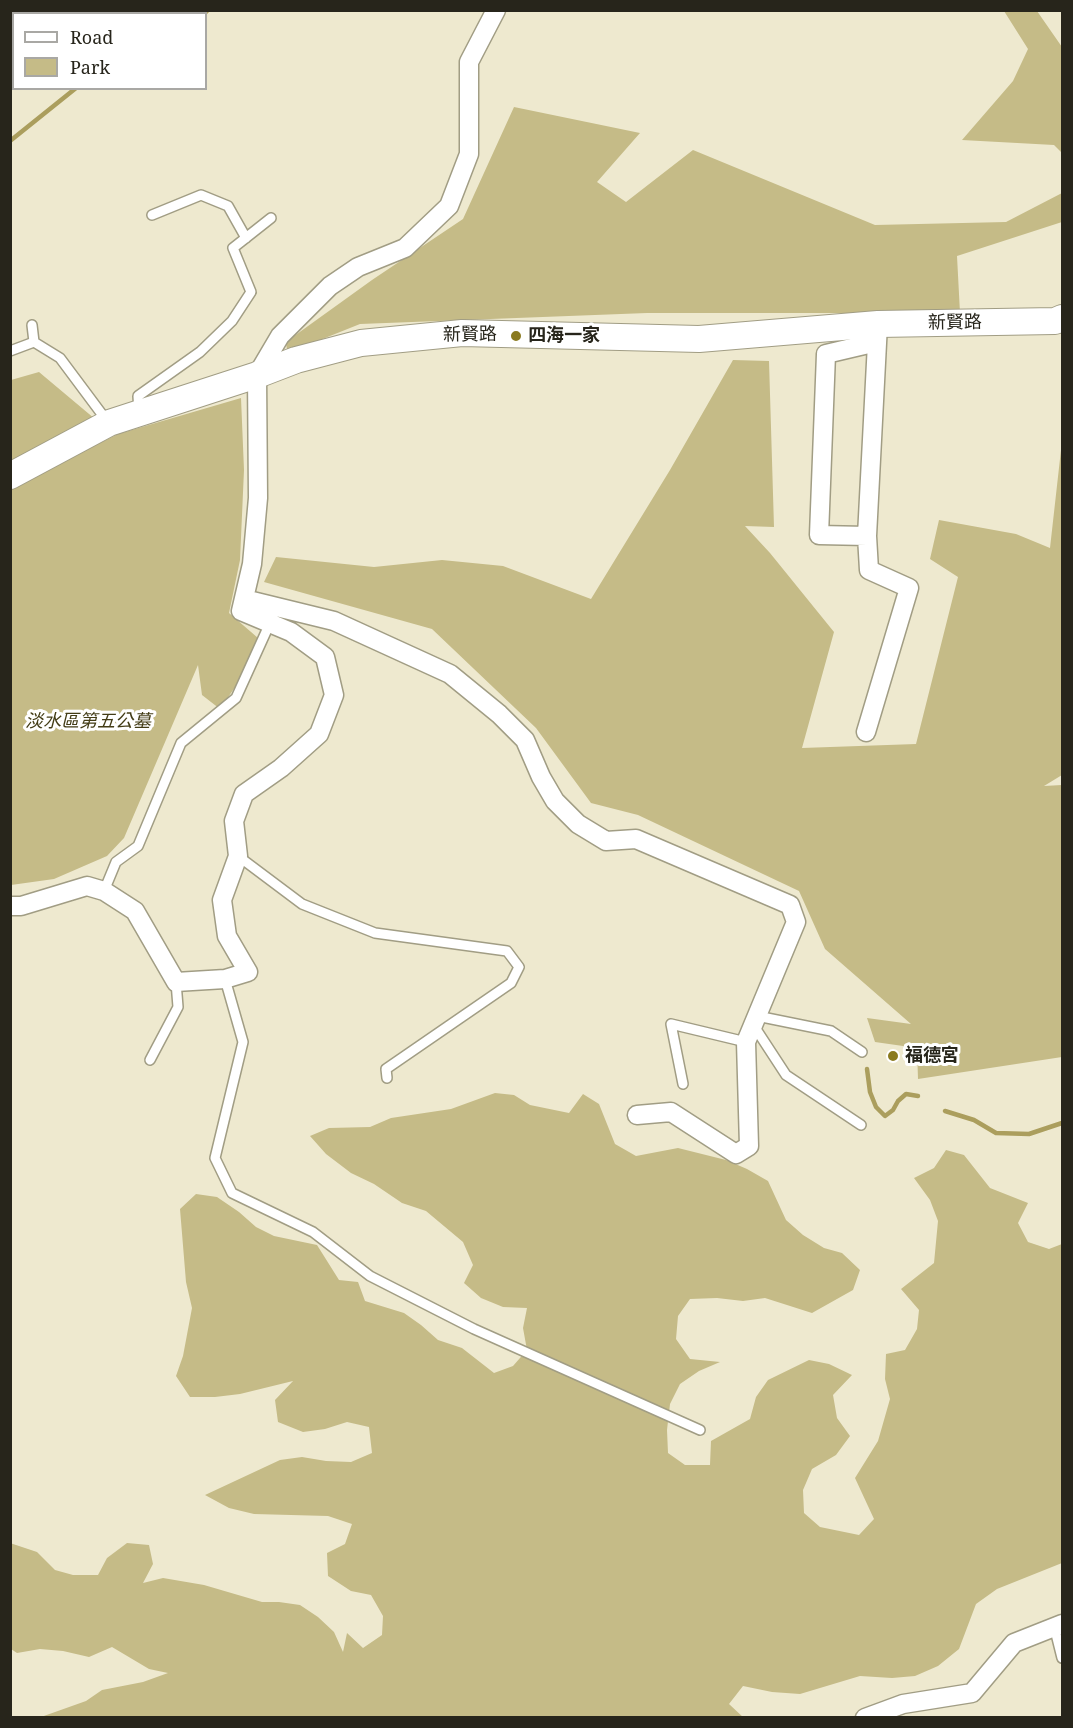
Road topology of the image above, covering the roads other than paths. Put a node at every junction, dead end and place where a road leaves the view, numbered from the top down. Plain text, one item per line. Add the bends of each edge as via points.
1 (496, 10) edge
2 (152, 216) dead end
3 (271, 218) dead end
4 (246, 238) junction
5 (1062, 318) edge
6 (32, 325) dead end
7 (878, 333) junction
8 (34, 342) junction
9 (10, 351) edge
10 (257, 375) junction
11 (139, 412) junction
12 (109, 423) junction
13 (10, 476) edge
14 (867, 536) junction
15 (244, 599) junction
16 (270, 624) junction
17 (866, 732) dead end
18 (238, 855) junction
19 (104, 891) junction
20 (10, 906) edge
21 (225, 979) junction
22 (176, 982) junction
23 (753, 1028) junction
24 (862, 1052) dead end
25 (150, 1060) dead end
26 (387, 1078) dead end
27 (683, 1084) dead end
28 (637, 1115) dead end
29 (861, 1125) dead end
30 (700, 1430) dead end
31 (1058, 1625) edge
32 (1062, 1658) edge
33 (865, 1718) edge

1 - 10 street via 469,62 469,154 449,206 405,248 358,267 330,286 280,336
2 - 4 lane via 201,195 228,206
3 - 4 lane
4 - 11 lane via 233,248 251,292 232,321 200,352 138,396
5 - 7 street, 新賢路
6 - 8 lane
7 - 10 street, 新賢路 via 699,339 462,333 361,343
7 - 14 street
7 - 14 street via 826,354 819,535
8 - 9 lane
8 - 12 lane via 60,358
10 - 11 street, 新賢路
10 - 15 street via 258,498 252,564
11 - 12 street, 新賢路
12 - 13 street, 新賢路
14 - 17 street via 869,570 909,588
15 - 16 street via 241,611
15 - 23 street via 334,621 450,674 525,740 555,801 578,824 606,841 636,839 790,905 796,922
16 - 18 street via 291,632 325,657 334,695 319,734 244,794 234,820
16 - 19 lane via 236,698 181,743 138,846 116,862
18 - 21 street via 222,900 227,936 248,972
18 - 26 lane via 302,904 375,933 507,951 519,967 511,983 386,1069
19 - 20 street via 87,886
19 - 22 street via 135,911
21 - 22 street
21 - 30 lane via 243,1042 215,1158 232,1193 313,1232 370,1276 474,1329
22 - 25 lane via 178,1007
23 - 24 lane via 831,1031
23 - 27 lane via 671,1023
23 - 28 street via 749,1146 736,1154 671,1113
23 - 29 lane via 786,1075
31 - 32 lane
31 - 33 street via 1014,1643 972,1693 903,1704

